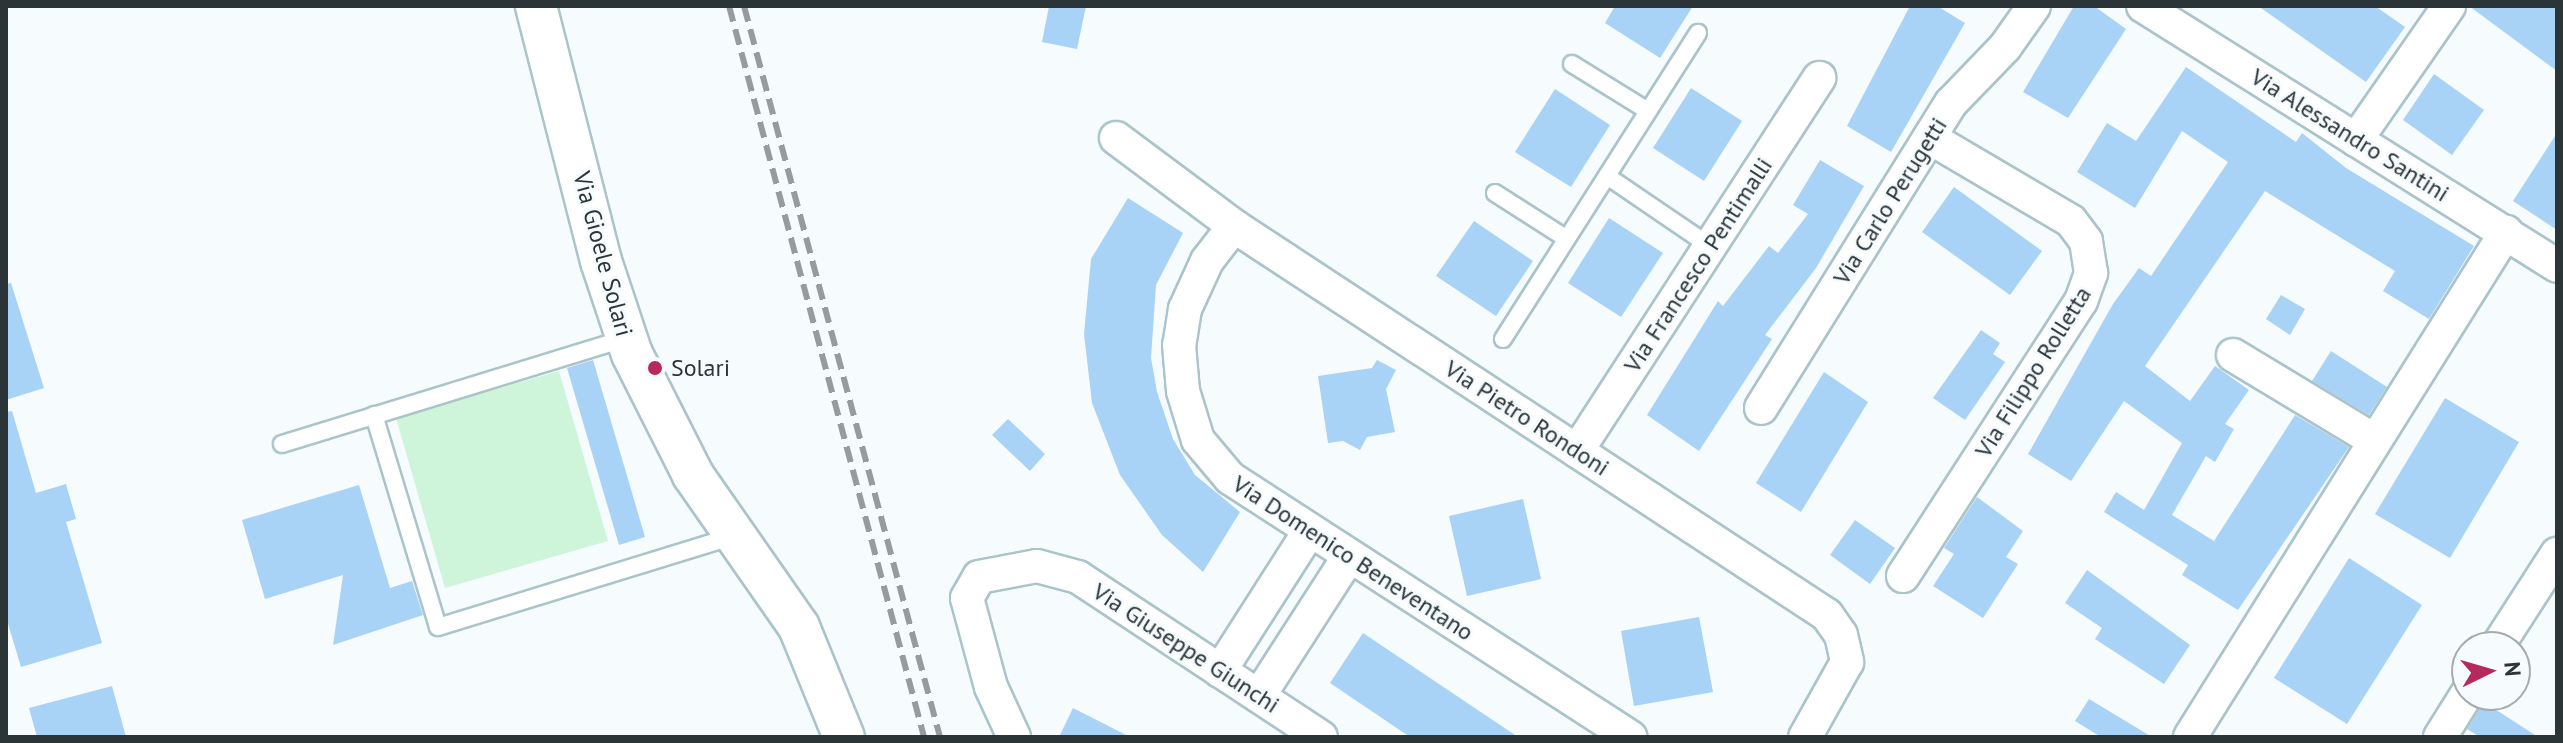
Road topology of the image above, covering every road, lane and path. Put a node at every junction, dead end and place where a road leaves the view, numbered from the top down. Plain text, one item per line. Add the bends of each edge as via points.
1 (536, 6) edge
2 (2034, 6) edge
3 (2143, 6) edge
4 (2449, 6) edge
5 (2176, 14) edge
6 (1698, 33) dead end
7 (1572, 64) dead end
8 (1819, 78) dead end
9 (1648, 111) junction
10 (1116, 138) dead end
11 (1930, 138) junction
12 (2356, 140) junction
13 (1607, 176) junction
14 (1495, 193) dead end
15 (1234, 226) junction
16 (2506, 232) junction
17 (1567, 239) junction
18 (1710, 246) junction
19 (2557, 266) edge
20 (626, 338) junction
21 (1503, 339) dead end
22 (2233, 355) dead end
23 (1761, 408) dead end
24 (374, 415) junction
25 (2374, 440) junction
26 (282, 444) dead end
27 (1577, 451) junction
28 (1309, 532) junction
29 (735, 535) junction
30 (2557, 554) edge
31 (1348, 558) junction
32 (1903, 576) dead end
33 (2507, 631) edge
34 (1220, 671) junction
35 (1259, 696) junction
36 (2456, 711) edge
37 (844, 737) edge
38 (1014, 737) edge
39 (1321, 737) edge
40 (1631, 737) edge
41 (1805, 737) edge
42 (2190, 737) edge
43 (2440, 737) edge

1 - 20 street, Via Gioele Solari
2 - 11 street, Via Carlo Perugetti via 2005,47 1959,92
3 - 5 street, Via Alessandro Santini
4 - 12 street
5 - 12 street, Via Alessandro Santini
6 - 9 lane
7 - 9 lane
8 - 18 street, Via Francesco Pentimalli
9 - 13 lane
10 - 15 street, Via Pietro Rondoni
11 - 23 street, Via Carlo Perugetti
11 - 32 street, Via Filippo Rolletta via 2071,221 2086,241 2091,273 2081,301
12 - 16 street, Via Alessandro Santini
13 - 17 lane
13 - 18 lane
14 - 17 lane
15 - 27 street, Via Pietro Rondoni
15 - 28 street, Via Domenico Beneventano via 1207,261 1185,309 1179,345 1183,391 1198,440 1230,478
16 - 19 street, Via Alessandro Santini
16 - 25 street
17 - 21 lane
18 - 27 street, Via Francesco Pentimalli
20 - 24 lane
20 - 29 street, Via Gioele Solari via 693,475
22 - 25 street
24 - 26 lane
24 - 29 lane via 438,627
25 - 42 street
27 - 41 street, Via Pietro Rondoni via 1833,621 1847,662
28 - 31 street, Via Domenico Beneventano
28 - 34 street
29 - 37 street, Via Gioele Solari via 799,627
30 - 33 street
31 - 35 street
31 - 40 street, Via Domenico Beneventano
34 - 35 street, Via Giuseppe Giunchi
34 - 38 street, Via Giuseppe Giunchi via 1078,577 1047,566 986,574 968,591 981,659
35 - 39 street, Via Giuseppe Giunchi
36 - 43 street

